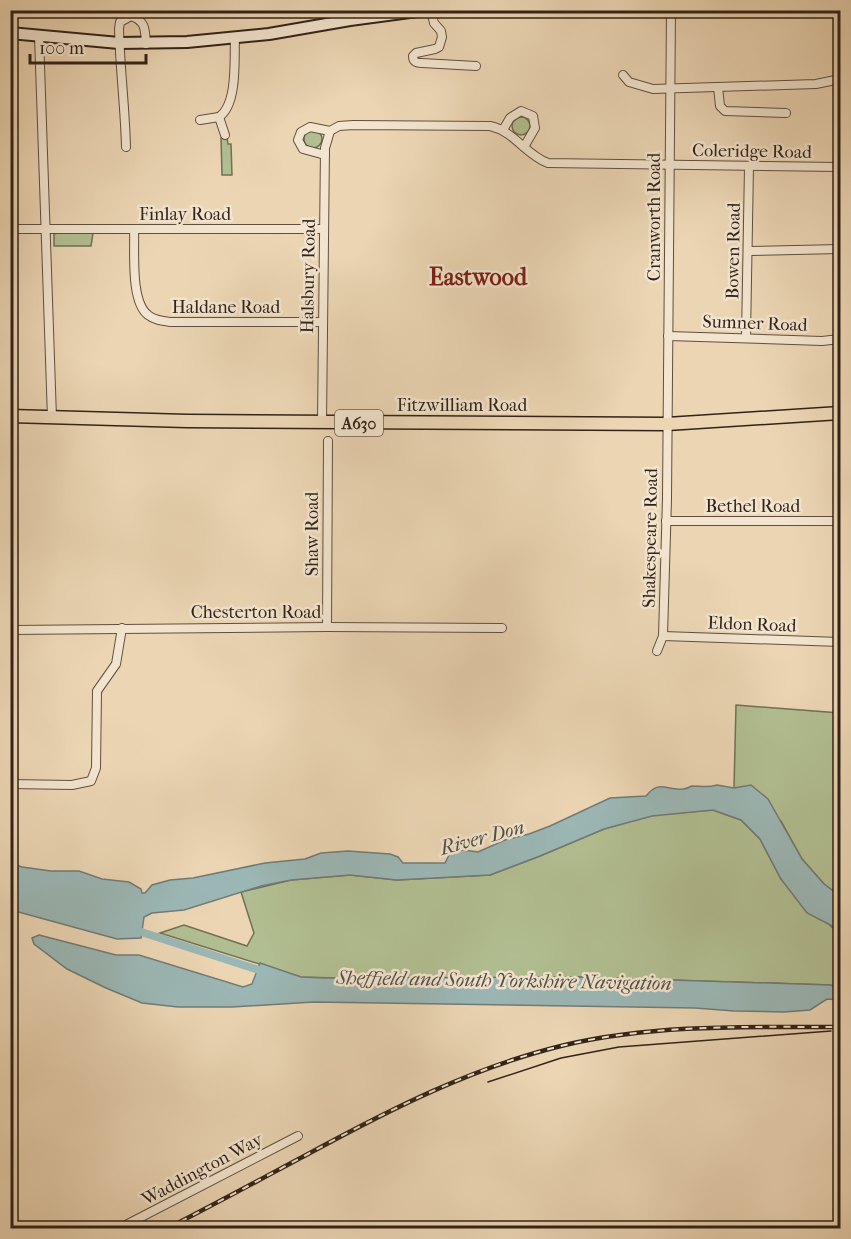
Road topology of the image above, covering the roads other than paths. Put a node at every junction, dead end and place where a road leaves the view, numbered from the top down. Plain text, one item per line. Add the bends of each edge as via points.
1 (432, 10) edge
2 (671, 10) edge
3 (421, 11) edge
4 (131, 13) edge
5 (10, 33) edge
6 (39, 36) junction
7 (235, 38) junction
8 (119, 44) junction
9 (146, 44) junction
10 (476, 66) dead end
11 (622, 75) dead end
12 (840, 79) edge
13 (718, 87) junction
14 (670, 88) junction
15 (786, 113) dead end
16 (219, 117) junction
17 (200, 120) dead end
18 (503, 130) junction
19 (330, 131) junction
20 (225, 135) dead end
21 (126, 147) dead end
22 (524, 147) junction
23 (325, 155) junction
24 (669, 164) junction
25 (749, 166) junction
26 (840, 167) edge
27 (46, 228) junction
28 (10, 229) edge
29 (134, 229) junction
30 (323, 229) junction
31 (840, 249) edge
32 (749, 251) junction
33 (322, 322) junction
34 (668, 336) junction
35 (746, 337) junction
36 (840, 339) edge
37 (840, 413) edge
38 (10, 416) edge
39 (52, 418) junction
40 (322, 422) junction
41 (667, 424) junction
42 (328, 441) dead end
43 (666, 520) junction
44 (840, 521) edge
45 (327, 627) junction
46 (123, 628) junction
47 (502, 628) dead end
48 (10, 630) edge
49 (663, 636) junction
50 (840, 642) edge
51 (657, 651) dead end
52 (10, 784) edge
53 (298, 1136) dead end
54 (120, 1228) edge

1 - 10 street via 434,23 441,31 441,43 435,50 416,53 413,60
2 - 14 street, Cranworth Road
3 - 7 street
4 - 8 street via 120,22
4 - 9 street via 143,22
5 - 6 street
6 - 8 street
6 - 27 street
7 - 9 street
7 - 16 street via 231,97
8 - 9 street
8 - 21 street
11 - 14 street via 629,82 648,88
12 - 13 street via 816,84
13 - 14 street
13 - 15 street via 720,106 726,111
14 - 24 street, Cranworth Road
16 - 17 street
16 - 20 street
18 - 19 street via 490,126 352,125
18 - 22 street, Coleridge Road
18 - 22 street via 516,113 526,111 533,116 535,128
19 - 23 street, Halsbury Road
19 - 23 street via 310,127 299,135 303,149
22 - 24 street, Coleridge Road via 548,163
23 - 30 street, Halsbury Road
24 - 25 street, Coleridge Road
24 - 34 street, Cranworth Road
25 - 26 street, Coleridge Road
25 - 32 street, Bowen Road
27 - 28 street, Finlay Road
27 - 29 street, Finlay Road
27 - 39 street
29 - 30 street, Finlay Road
29 - 33 street, Haldane Road via 138,298 144,311 155,319
30 - 33 street, Halsbury Road
31 - 32 street
32 - 35 street, Bowen Road
33 - 40 street, Halsbury Road
34 - 35 street, Sumner Road
34 - 41 street, Cranworth Road
35 - 36 street, Sumner Road
37 - 41 main road, Fitzwilliam Road / A630
38 - 39 main road, Fitzwilliam Road / A630
39 - 40 main road, Fitzwilliam Road / A630
40 - 41 main road, Fitzwilliam Road / A630
41 - 43 street, Shakespeare Road
42 - 45 street, Shaw Road
43 - 44 street, Bethel Road
43 - 49 street, Shakespeare Road
45 - 46 street, Chesterton Road
45 - 47 street, Chesterton Road
46 - 48 street, Chesterton Road
46 - 52 street via 116,664 97,691 96,768 92,781 72,785
49 - 50 street, Eldon Road
49 - 51 street, Shakespeare Road
53 - 54 street, Waddington Way

